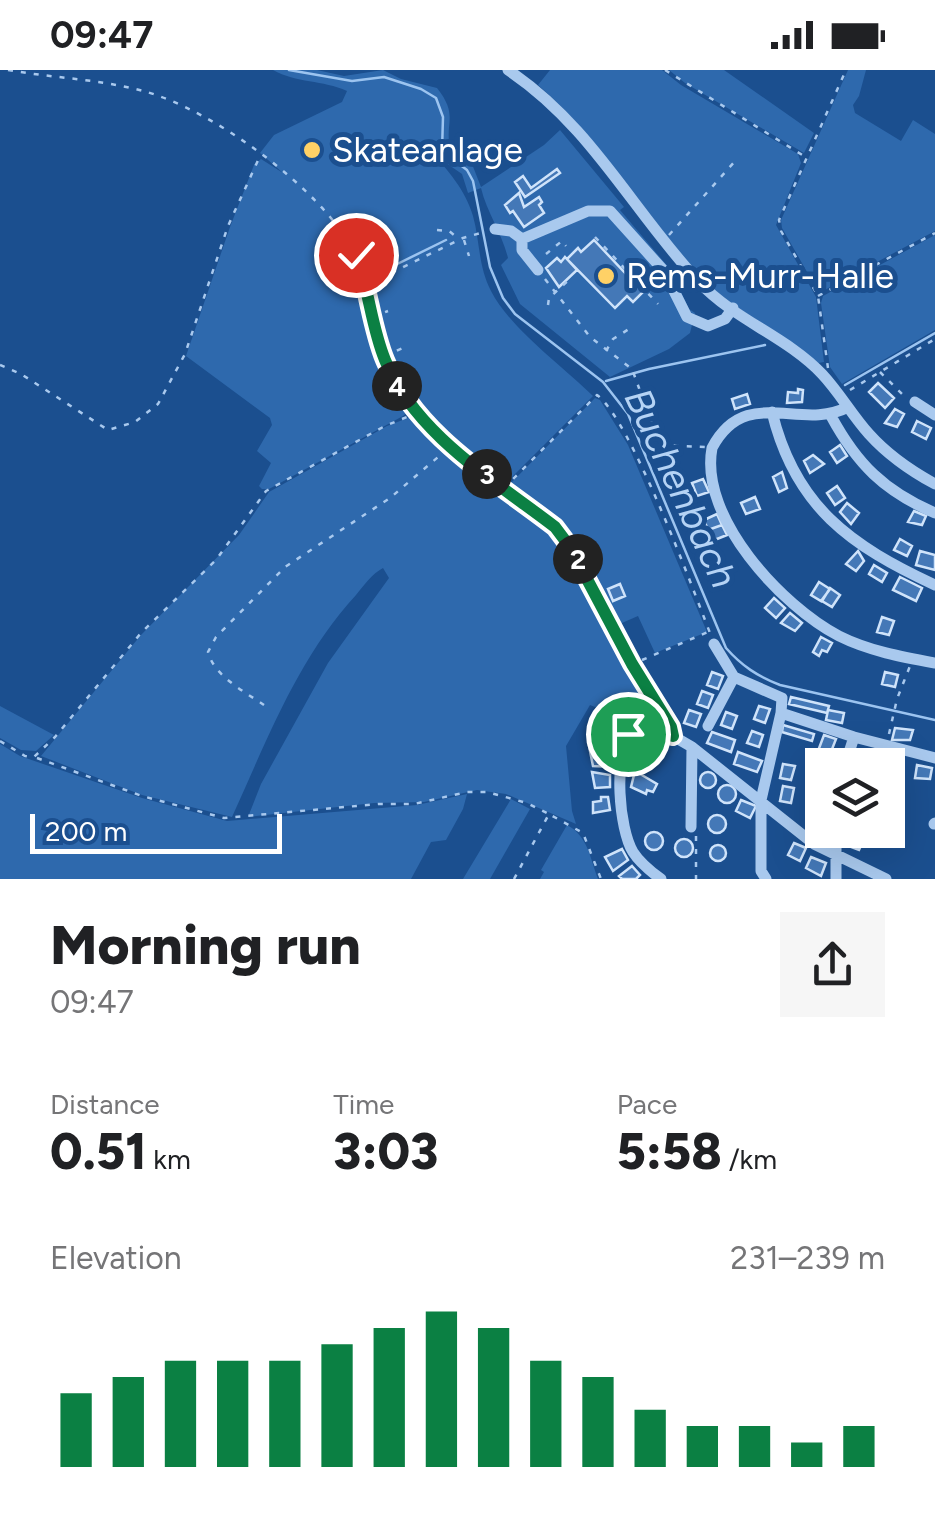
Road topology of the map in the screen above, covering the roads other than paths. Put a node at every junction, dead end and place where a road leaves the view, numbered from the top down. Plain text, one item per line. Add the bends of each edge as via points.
1 (508, 70) edge
2 (495, 229) dead end
3 (522, 239) junction
4 (538, 270) road end
5 (734, 308) junction
6 (844, 401) junction
7 (915, 402) road end
8 (772, 412) junction
9 (935, 415) edge
10 (831, 416) junction
11 (935, 484) edge
12 (935, 513) edge
13 (590, 583) road end
14 (935, 585) edge
15 (712, 638) road end
16 (935, 663) edge
17 (734, 677) junction
18 (782, 713) junction
19 (708, 726) dead end
20 (673, 736) junction
21 (854, 737) junction
22 (692, 747) junction
23 (850, 748) edge
24 (935, 758) edge
25 (762, 800) junction
26 (693, 831) road end
27 (836, 848) edge
28 (836, 857) junction
29 (661, 879) edge
30 (766, 879) edge
31 (836, 879) edge
32 (886, 879) edge

1 - 5 street via 545,97 704,287
2 - 3 street
3 - 4 street via 522,250
3 - 5 street via 588,211 610,211 664,270 687,317 708,326
5 - 6 street via 799,351
6 - 10 street
6 - 11 street via 893,456
7 - 9 street
8 - 10 street
8 - 14 street via 786,455 825,516 876,557
8 - 16 street via 738,419 712,448 722,508 755,565 837,634 866,648
10 - 12 street via 878,480
13 - 20 street
15 - 17 street
17 - 18 street via 782,698
17 - 19 street
18 - 21 street
18 - 25 street
20 - 22 street
20 - 29 street via 633,720 622,758 624,832 643,866
21 - 23 street
21 - 24 street
22 - 25 street
22 - 26 street
25 - 28 street
25 - 30 street
27 - 28 street
28 - 31 street
28 - 32 street

